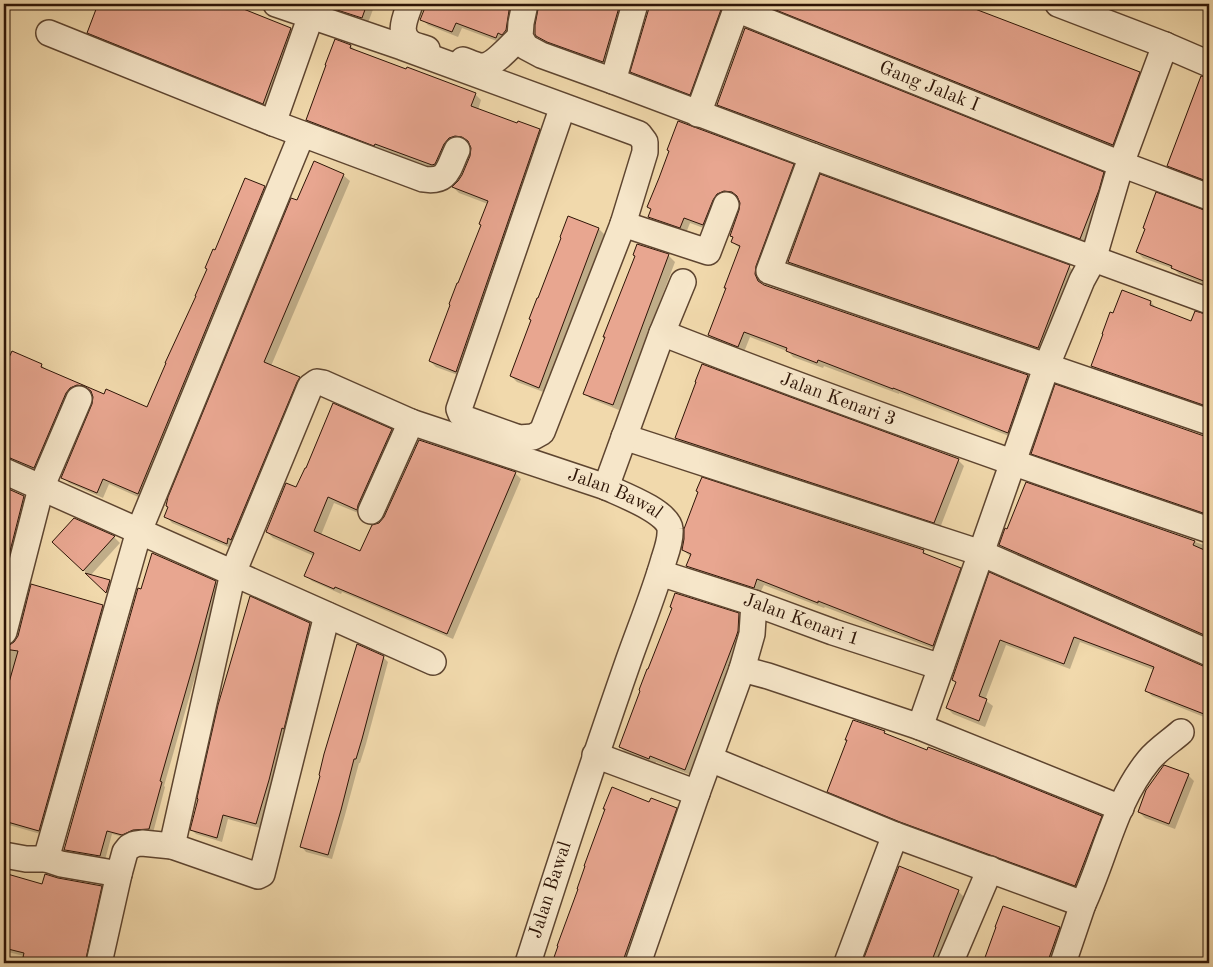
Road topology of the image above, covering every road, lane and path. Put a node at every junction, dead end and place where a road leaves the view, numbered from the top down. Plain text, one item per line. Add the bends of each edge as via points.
1 (276, 4) edge
2 (410, 4) edge
3 (525, 4) edge
4 (635, 4) edge
5 (1058, 4) edge
6 (737, 6) edge
7 (312, 10) edge
8 (49, 33) dead end
9 (520, 37) junction
10 (1166, 45) junction
11 (1209, 64) edge
12 (613, 81) junction
13 (563, 106) junction
14 (698, 114) junction
15 (273, 123) junction
16 (302, 134) junction
17 (457, 150) dead end
18 (812, 156) junction
19 (1121, 164) junction
20 (1209, 197) edge
21 (726, 205) dead end
22 (623, 224) junction
23 (1093, 260) junction
24 (683, 282) dead end
25 (1209, 301) edge
26 (662, 333) junction
27 (1047, 365) junction
28 (79, 399) dead end
29 (411, 422) junction
30 (1209, 422) edge
31 (624, 437) junction
32 (1013, 463) junction
33 (4, 471) edge
34 (41, 488) junction
35 (606, 488) junction
36 (371, 511) dead end
37 (1209, 530) edge
38 (139, 531) junction
39 (981, 553) junction
40 (233, 573) junction
41 (660, 573) junction
42 (754, 603) junction
43 (327, 615) junction
44 (4, 632) edge
45 (1209, 653) edge
46 (433, 662) dead end
47 (941, 667) junction
48 (742, 669) junction
49 (920, 727) junction
50 (1181, 732) dead end
51 (595, 755) junction
52 (710, 759) junction
53 (697, 793) junction
54 (1121, 808) junction
55 (895, 836) junction
56 (172, 846) junction
57 (4, 855) edge
58 (46, 858) junction
59 (990, 869) junction
60 (118, 878) junction
61 (1083, 904) junction
62 (99, 963) edge
63 (528, 963) edge
64 (638, 963) edge
65 (847, 963) edge
66 (950, 963) edge
67 (1063, 963) edge

1 - 7 street
2 - 9 street via 402,28 410,43 480,66 495,62
3 - 9 street
4 - 12 street
5 - 10 street
6 - 14 street, Gang Jalak I
6 - 19 street, Gang Jalak I
7 - 13 street
7 - 15 street
8 - 15 street
9 - 12 street via 540,56
10 - 11 street
10 - 19 street
12 - 14 street
13 - 22 street via 639,134 645,142 646,152
13 - 22 street via 459,409 466,419 519,438 533,437 542,432
14 - 18 street
15 - 16 street
16 - 17 street via 433,181 447,172
16 - 38 street
18 - 23 street
18 - 27 street via 769,270
19 - 20 street, Gang Jalak I
19 - 23 street
21 - 22 street via 708,252
23 - 25 street
23 - 27 street
24 - 26 street
26 - 31 street
26 - 32 street, Jalan Kenari 3
27 - 30 street
27 - 32 street
28 - 34 street
29 - 35 street, Jalan Bawal
29 - 36 street
29 - 40 street, Jalan Bawal via 317,382 310,388
31 - 35 street
31 - 39 street
32 - 37 street, Jalan Kenari 3
32 - 39 street
33 - 34 street
34 - 38 street
34 - 44 street
35 - 41 street, Jalan Bawal via 646,505 668,521 669,541
38 - 40 street
38 - 58 street
39 - 45 street
39 - 47 street
40 - 43 street
40 - 56 street
41 - 42 street, Jalan Kenari 1
41 - 51 street, Jalan Bawal
42 - 47 street, Jalan Kenari 1
42 - 48 street via 752,634
43 - 46 street
43 - 56 street via 262,874 258,876
47 - 49 street
48 - 49 street
48 - 52 street
49 - 54 street
50 - 54 street via 1150,758
51 - 53 street
51 - 63 street, Jalan Bawal
52 - 53 street
52 - 55 street
53 - 64 street
54 - 61 street
55 - 59 street
55 - 65 street
56 - 60 street via 142,843 129,847
57 - 58 street
58 - 60 street
59 - 61 street
59 - 66 street
60 - 62 street
61 - 67 street

